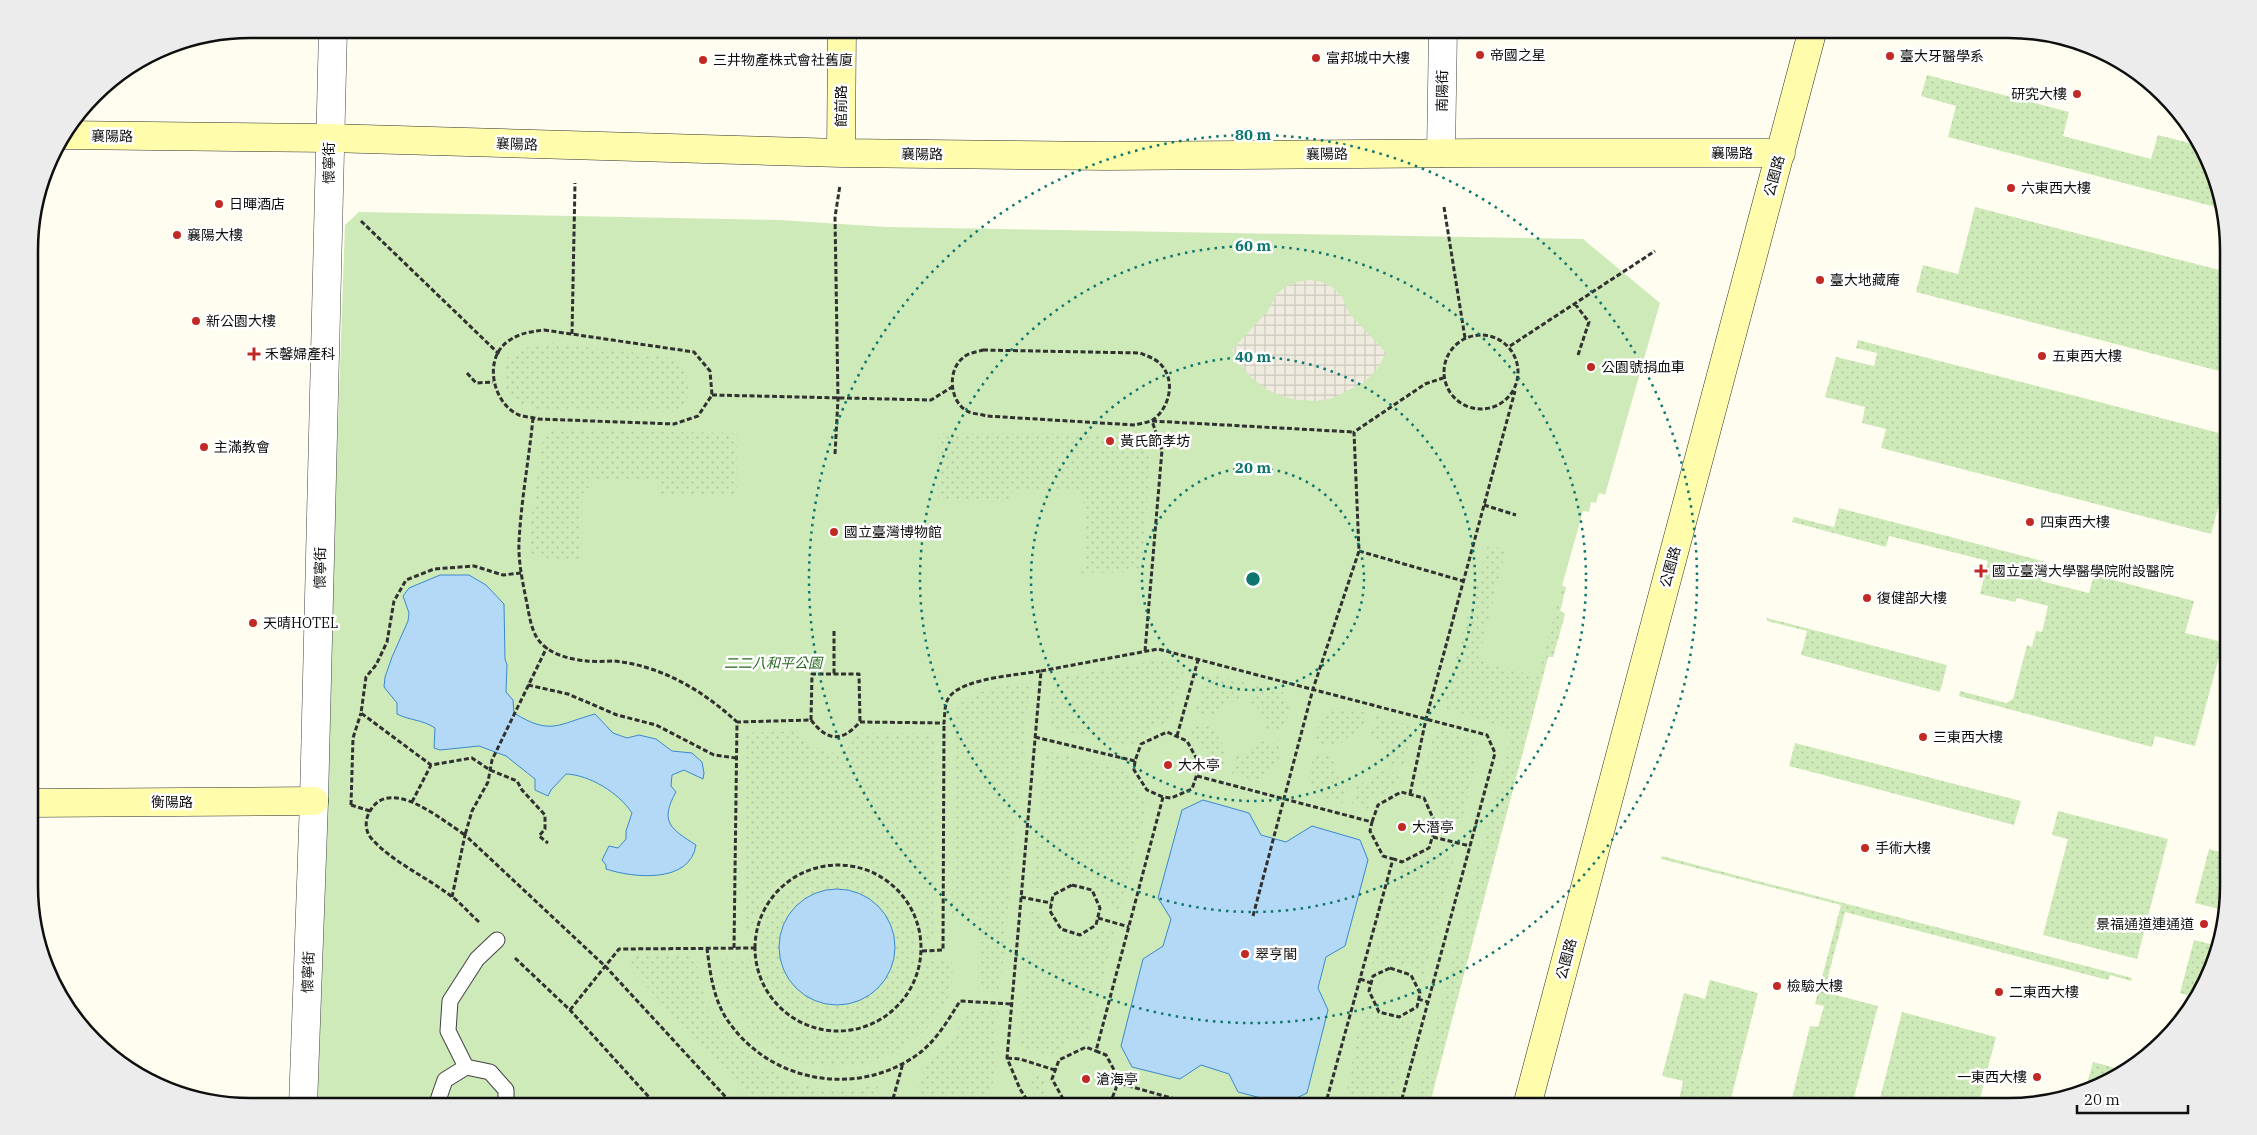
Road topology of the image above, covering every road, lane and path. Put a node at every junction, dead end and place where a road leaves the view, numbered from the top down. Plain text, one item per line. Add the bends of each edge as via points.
1 (333, 38) edge
2 (842, 38) edge
3 (1443, 38) edge
4 (1811, 38) edge
5 (71, 136) edge
6 (330, 138) junction
7 (841, 153) junction
8 (1441, 153) junction
9 (1781, 153) junction
10 (575, 183) dead end
11 (1444, 207) dead end
12 (360, 220) dead end
13 (1655, 251) dead end
14 (1575, 304) junction
15 (572, 334) junction
16 (1465, 338) junction
17 (1510, 346) junction
18 (499, 354) junction
19 (1578, 355) dead end
20 (467, 373) dead end
21 (1443, 378) junction
22 (493, 382) junction
23 (953, 386) junction
24 (1515, 391) junction
25 (712, 396) junction
26 (838, 398) junction
27 (533, 418) junction
28 (1152, 421) junction
29 (1354, 432) junction
30 (835, 454) dead end
31 (1484, 505) junction
32 (1516, 515) dead end
33 (1359, 552) junction
34 (521, 573) junction
35 (1463, 581) junction
36 (834, 631) dead end
37 (547, 647) junction
38 (1145, 651) junction
39 (1198, 660) junction
40 (1041, 671) junction
41 (834, 674) junction
42 (528, 685) junction
43 (1313, 689) junction
44 (361, 713) junction
45 (1426, 719) junction
46 (811, 720) junction
47 (737, 722) junction
48 (860, 722) junction
49 (944, 723) junction
50 (1177, 736) junction
51 (1035, 737) junction
52 (736, 758) junction
53 (1135, 761) junction
54 (431, 765) junction
55 (490, 770) junction
56 (1198, 776) junction
57 (1410, 794) junction
58 (1163, 797) junction
59 (1284, 800) junction
60 (314, 802) junction
61 (412, 802) junction
62 (38, 803) edge
63 (345, 803) dead end
64 (351, 805) junction
65 (370, 811) junction
66 (1372, 822) junction
67 (466, 835) junction
68 (1433, 836) junction
69 (548, 843) dead end
70 (1470, 846) junction
71 (1393, 859) junction
72 (452, 897) junction
73 (1021, 897) junction
74 (1051, 903) junction
75 (1253, 916) dead end
76 (1098, 918) junction
77 (1129, 927) junction
78 (497, 940) junction
79 (707, 948) junction
80 (734, 948) junction
81 (755, 948) junction
82 (922, 951) junction
83 (606, 967) junction
84 (1360, 979) junction
85 (1371, 983) junction
86 (1418, 999) junction
87 (1428, 1002) junction
88 (1012, 1004) junction
89 (570, 1010) junction
90 (1096, 1051) junction
91 (1007, 1058) junction
92 (903, 1063) junction
93 (466, 1068) junction
94 (1055, 1070) junction
95 (1118, 1083) junction
96 (303, 1098) edge
97 (438, 1098) edge
98 (506, 1098) edge
99 (650, 1098) edge
100 (727, 1098) edge
101 (893, 1098) edge
102 (1026, 1098) edge
103 (1062, 1098) edge
104 (1112, 1098) edge
105 (1171, 1098) edge
106 (1327, 1098) edge
107 (1402, 1098) edge
108 (1528, 1098) edge

1 - 6 street, 懷寧街
2 - 7 street, 館前路
3 - 8 street, 南陽街
4 - 9 street, 公園路
5 - 6 street, 襄陽路
6 - 7 street, 襄陽路
6 - 60 street, 懷寧街
7 - 8 street, 襄陽路 via 1107,156
7 - 26 path via 835,217
8 - 9 street, 襄陽路
9 - 108 street, 公園路
10 - 15 path
11 - 16 path
12 - 18 path
13 - 14 path
14 - 17 path
14 - 19 path via 1589,322
15 - 18 path via 544,330 523,332 505,343
15 - 25 path via 694,352 710,371
16 - 17 path via 1489,335
16 - 21 path via 1448,354
17 - 24 path via 1520,368
18 - 22 path via 494,361
20 - 22 path via 476,382
21 - 24 path via 1453,399 1474,410 1498,407
21 - 29 path via 1425,384
22 - 27 path via 502,401 518,414
23 - 26 path via 931,400
23 - 28 path via 954,395 966,411 986,416 1135,425
23 - 28 path via 952,374 964,357 982,350 1140,353 1156,360 1167,374 1171,391 1165,408
24 - 31 path
25 - 26 path
25 - 27 path via 698,416 674,424
26 - 30 path
27 - 34 path via 519,543
28 - 29 path
28 - 38 path via 1162,450
29 - 33 path
31 - 32 path
31 - 35 path
33 - 35 path
33 - 43 path
34 - 37 path via 532,626
34 - 44 path via 503,575 474,566 434,569 406,580 394,601 387,642 366,677
35 - 45 path
36 - 41 path
37 - 42 path
37 - 47 path via 561,655 586,661 642,666 668,675 693,687
38 - 39 path via 1158,648
38 - 40 path
39 - 43 path
39 - 50 path
40 - 49 path via 962,687 950,696
40 - 51 path
41 - 46 path via 812,674
41 - 48 path via 859,674
42 - 52 path via 568,694 616,715 656,725 714,755
42 - 55 path
43 - 45 path
43 - 59 path
44 - 54 path
44 - 64 path via 353,738
45 - 57 path
45 - 70 path via 1487,734 1495,753
46 - 47 path
46 - 48 path via 820,732 835,737 849,733
47 - 52 path
48 - 49 path
49 - 82 path via 943,950
50 - 53 path via 1167,732 1142,744
50 - 56 path via 1187,741 1200,765
51 - 53 path
51 - 73 path
52 - 80 path
53 - 58 path via 1134,770 1147,790
54 - 55 path via 472,758
54 - 61 path
55 - 67 path via 488,782 472,811
55 - 69 path via 517,781 546,815 546,828 539,836
56 - 58 path via 1192,789 1171,798
56 - 59 path
57 - 66 path via 1401,792 1378,805
57 - 68 path via 1424,798 1436,826
58 - 77 path
59 - 66 path
59 - 75 path
60 - 62 street, 衡陽路
60 - 96 street, 懷寧街
61 - 65 path via 388,796 373,803
61 - 67 path
63 - 64 path
64 - 65 path
65 - 72 path via 366,819 369,835 380,848
66 - 71 path via 1370,831 1383,856
67 - 72 path
67 - 83 path
68 - 70 path
68 - 71 path via 1429,848 1402,862
70 - 87 path
71 - 84 path
72 - 78 path
73 - 74 path
73 - 88 path
74 - 76 path via 1050,912 1061,929 1080,935 1096,925
74 - 76 path via 1053,895 1072,885 1092,890 1100,908
76 - 77 path
77 - 90 path
78 - 89 path
78 - 93 lane via 477,959 450,1001 448,1031
79 - 80 path
79 - 83 path via 619,949
79 - 92 path via 712,984 726,1017 748,1045 778,1066 811,1078 848,1080 883,1073
80 - 81 path
81 - 82 path via 761,982 775,1004 796,1021 820,1030 846,1032 872,1025 895,1011 911,990
81 - 82 path via 756,930 765,906 782,886 804,871 830,865 856,866 881,876 901,892 915,914
83 - 89 path
83 - 100 path
84 - 85 path
84 - 106 path
85 - 86 path via 1373,976 1390,968 1411,975 1420,992
85 - 86 path via 1369,991 1379,1012 1399,1017 1417,1007
86 - 87 path
87 - 107 path
88 - 91 path
88 - 92 path via 960,1001 941,1032
89 - 99 path
90 - 94 path via 1086,1047 1059,1060
90 - 95 path via 1106,1055 1119,1078
91 - 94 path
91 - 102 path
92 - 101 path
93 - 97 lane via 445,1080
93 - 98 lane via 490,1072 506,1090
94 - 103 path via 1052,1079
95 - 104 path
95 - 105 path

